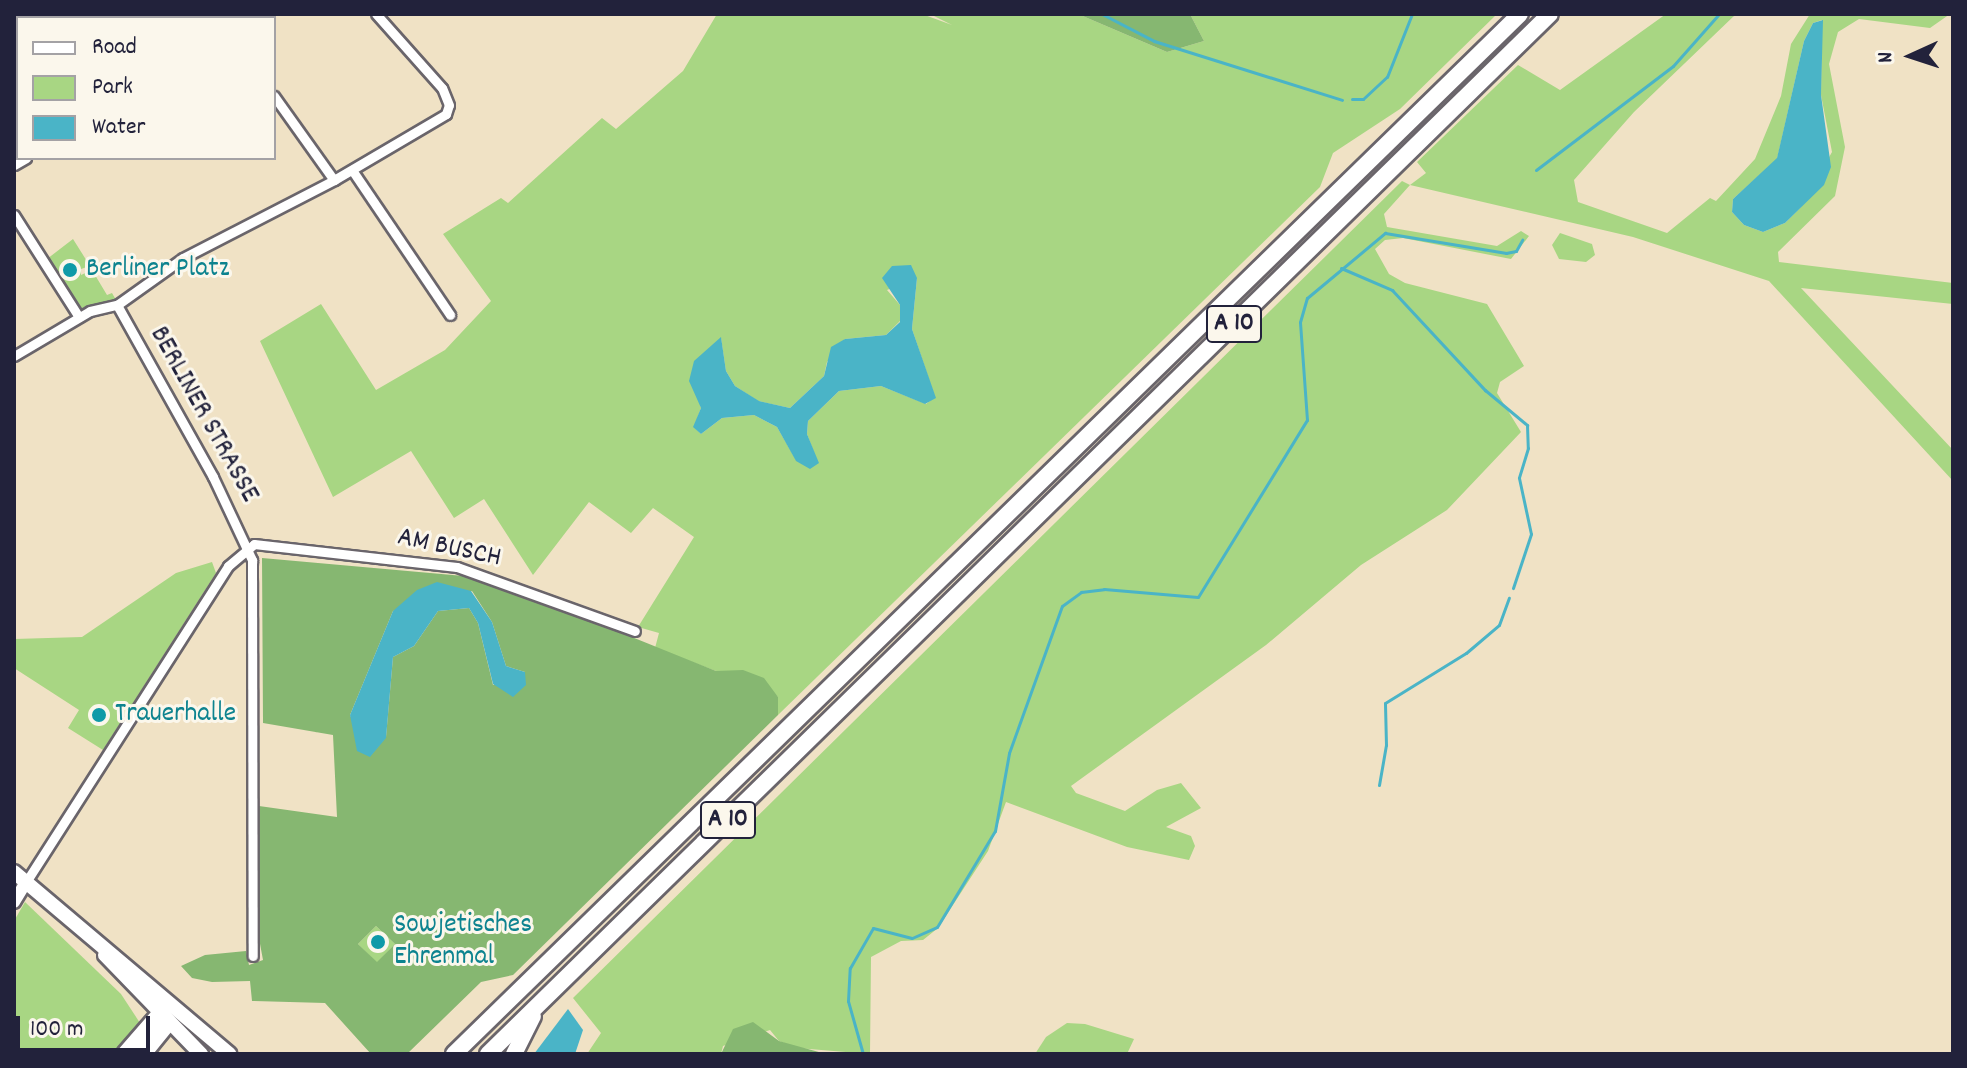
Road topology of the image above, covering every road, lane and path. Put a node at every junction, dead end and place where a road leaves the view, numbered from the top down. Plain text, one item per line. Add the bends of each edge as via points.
1 (376, 14) edge
2 (1520, 14) edge
3 (1550, 14) edge
4 (276, 99) edge
5 (352, 170) junction
6 (334, 180) junction
7 (14, 215) edge
8 (117, 305) junction
9 (450, 315) dead end
10 (79, 317) junction
11 (14, 356) edge
12 (248, 548) junction
13 (635, 631) dead end
14 (14, 872) edge
15 (26, 882) junction
16 (14, 902) edge
17 (253, 956) dead end
18 (537, 1006) junction
19 (169, 1014) junction
20 (125, 1054) edge
21 (143, 1054) edge
22 (201, 1054) edge
23 (229, 1054) edge
24 (454, 1054) edge
25 (488, 1054) edge
26 (514, 1054) edge

1 - 5 street via 424,64 449,105 438,121
2 - 24 highway, A 10
3 - 18 highway, A 10
4 - 6 street
5 - 6 street
5 - 9 street
6 - 8 street via 183,258
7 - 10 street
8 - 10 street
8 - 12 street, BERLINER STRASSE
10 - 11 street
12 - 13 street, AM BUSCH via 262,543 457,567
12 - 15 street via 228,566
12 - 17 street via 255,658
14 - 15 main road
15 - 16 main road
15 - 19 main road
18 - 25 highway, A 10
18 - 26 highway
19 - 20 highway
19 - 21 highway
19 - 22 main road
19 - 23 main road

